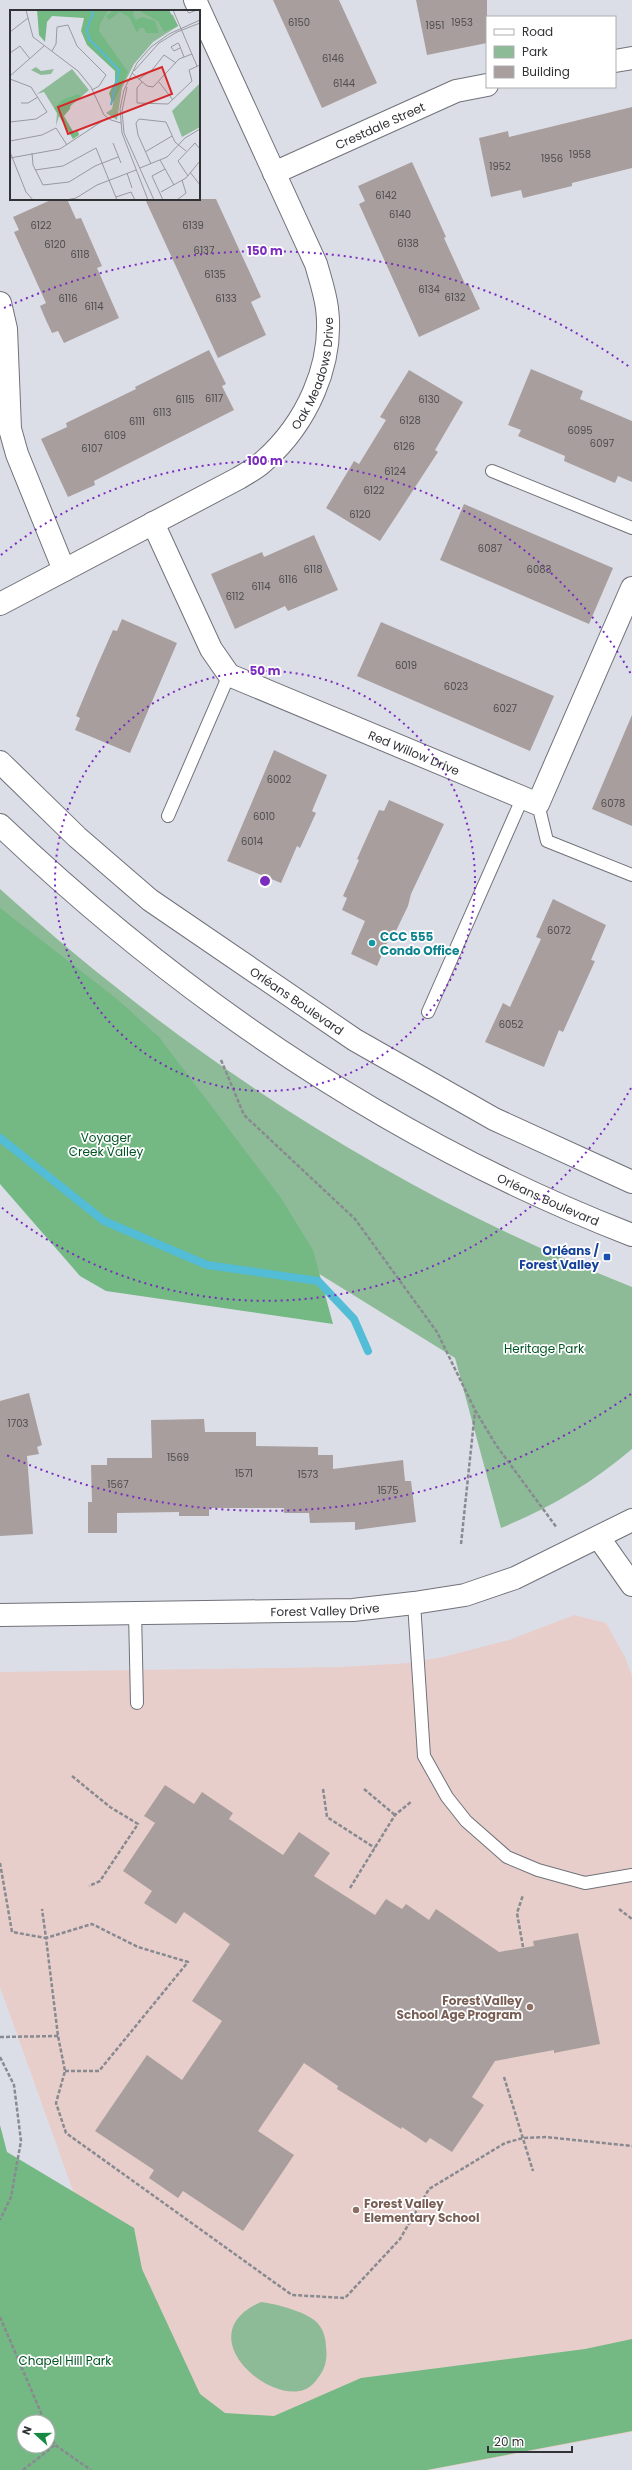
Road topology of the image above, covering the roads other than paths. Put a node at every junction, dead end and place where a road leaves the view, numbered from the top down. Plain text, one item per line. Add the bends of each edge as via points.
1 (195, 0) edge
2 (200, 10) edge
3 (200, 11) edge
4 (632, 58) edge
5 (616, 61) edge
6 (486, 85) edge
7 (274, 173) junction
8 (0, 303) edge
9 (4, 392) edge
10 (492, 471) dead end
11 (153, 523) junction
12 (632, 528) edge
13 (64, 570) junction
14 (632, 588) edge
15 (0, 604) edge
16 (229, 675) junction
17 (0, 762) edge
18 (530, 802) junction
19 (168, 816) dead end
20 (0, 825) edge
21 (632, 876) edge
22 (428, 1012) dead end
23 (632, 1182) edge
24 (632, 1235) edge
25 (632, 1520) edge
26 (599, 1538) junction
27 (632, 1585) edge
28 (414, 1603) junction
29 (135, 1612) junction
30 (0, 1615) edge
31 (137, 1703) dead end
32 (632, 1875) edge

1 - 2 street, Oak Meadows Drive
3 - 7 street, Oak Meadows Drive
4 - 5 street
6 - 7 street, Crestdale Street via 456,91
7 - 11 street, Oak Meadows Drive via 316,264 327,309 323,364 312,397 296,426 264,461 239,478
8 - 9 street via 6,329
9 - 13 street via 17,454
10 - 12 lane
11 - 13 street, Oak Meadows Drive
11 - 16 street via 212,649
13 - 15 street, Oak Meadows Drive
14 - 18 street
16 - 18 street, Red Willow Drive
16 - 19 lane
17 - 23 street, Orléans Boulevard via 77,837 150,900 355,1040 494,1119
18 - 21 lane via 547,841
18 - 22 lane
20 - 24 street, Orléans Boulevard via 43,866 166,969 293,1060 352,1097 467,1162 541,1197
25 - 26 street, Forest Valley Drive
26 - 27 street
26 - 28 street, Forest Valley Drive via 515,1578 487,1588 465,1595
28 - 29 street, Forest Valley Drive via 353,1610
28 - 32 lane via 424,1756 447,1797 466,1821 507,1857 538,1870 585,1883
29 - 30 street, Forest Valley Drive
29 - 31 lane

